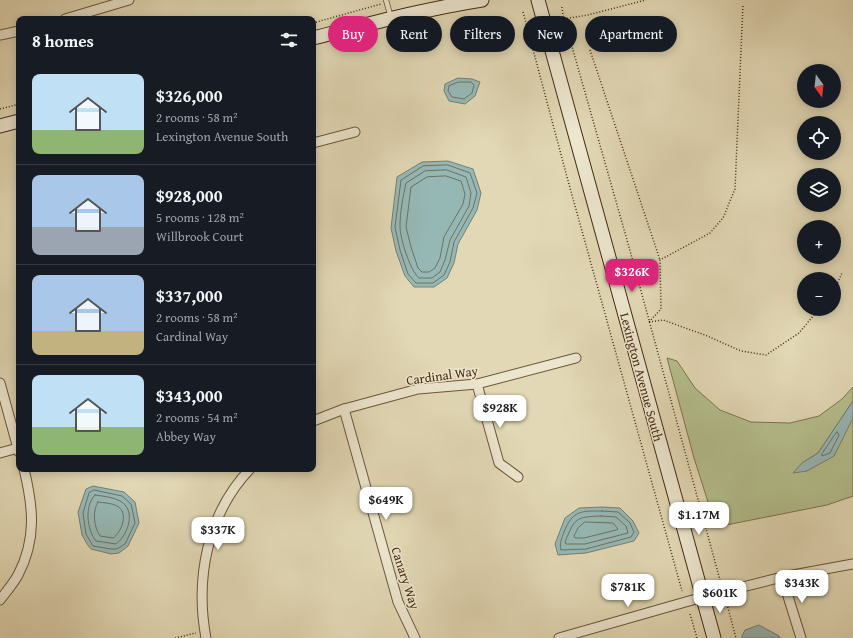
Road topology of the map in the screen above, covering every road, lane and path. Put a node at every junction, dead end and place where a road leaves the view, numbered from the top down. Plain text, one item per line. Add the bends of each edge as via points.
1 (129, 0) edge
2 (482, 0) edge
3 (538, 0) edge
4 (646, 0) edge
5 (387, 1) edge
6 (743, 4) dead end
7 (562, 7) dead end
8 (523, 12) dead end
9 (75, 16) edge
10 (391, 16) edge
11 (400, 16) edge
12 (563, 16) edge
13 (577, 17) edge
14 (386, 19) edge
15 (316, 22) edge
16 (16, 32) edge
17 (0, 35) edge
18 (316, 37) edge
19 (573, 52) edge
20 (591, 52) edge
21 (16, 105) edge
22 (0, 109) edge
23 (16, 122) edge
24 (0, 126) edge
25 (355, 132) dead end
26 (316, 142) edge
27 (660, 260) junction
28 (813, 316) edge
29 (649, 322) junction
30 (576, 358) dead end
31 (0, 383) edge
32 (477, 384) junction
33 (344, 409) junction
34 (316, 420) edge
35 (16, 443) edge
36 (16, 450) edge
37 (0, 453) edge
38 (25, 472) edge
39 (247, 472) edge
40 (518, 477) dead end
41 (853, 564) edge
42 (782, 577) junction
43 (720, 580) dead end
44 (682, 591) dead end
45 (703, 597) junction
46 (0, 600) edge
47 (727, 604) dead end
48 (690, 614) dead end
49 (205, 635) edge
50 (174, 638) edge
51 (415, 638) edge
52 (559, 638) edge
53 (697, 638) edge
54 (714, 638) edge
55 (736, 638) edge
56 (801, 638) edge

1 - 9 street
2 - 11 street
3 - 45 street, Lexington Avenue South
4 - 13 path
5 - 10 lane
5 - 15 path
6 - 27 path via 735,189 723,218 710,233
7 - 12 path
8 - 44 path
14 - 18 street
16 - 17 street
19 - 29 path
20 - 27 path
21 - 22 path
23 - 24 street
25 - 26 street
27 - 29 path via 661,309
28 - 29 path via 799,333 766,355 741,351 663,320
29 - 43 path
30 - 32 street, Cardinal Way
31 - 35 street
32 - 33 street, Cardinal Way via 418,389
32 - 40 street via 499,463
33 - 34 street, Cardinal Way
33 - 51 street, Canary Way via 398,602
36 - 37 street
38 - 46 street via 32,518 29,547 18,575
39 - 49 street via 226,501 213,528 205,558 201,588
41 - 42 street
42 - 45 street
42 - 56 street
45 - 52 street
45 - 54 street, Lexington Avenue South
47 - 55 path
48 - 53 path
49 - 50 path

